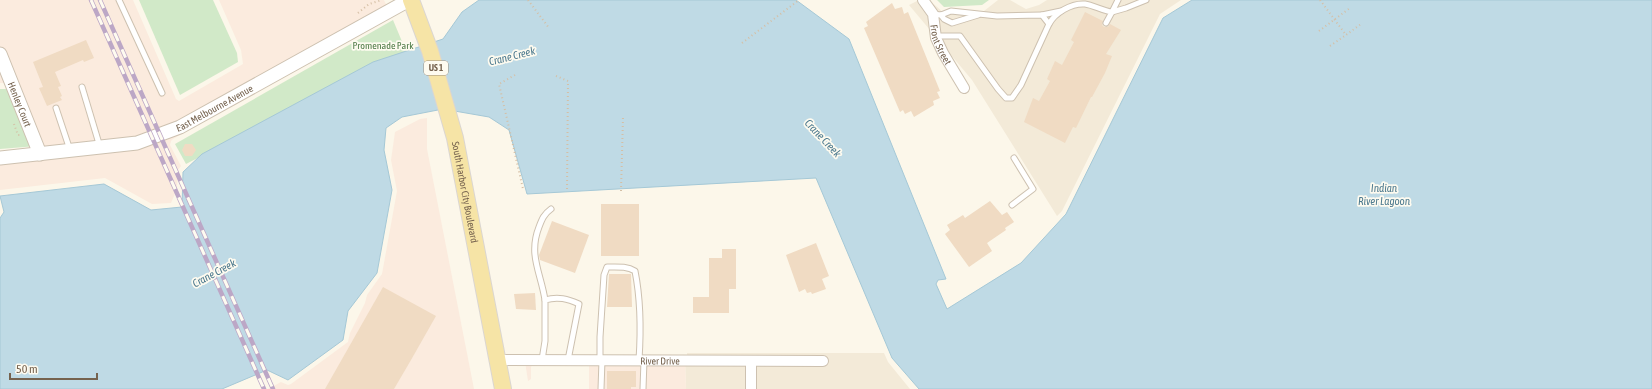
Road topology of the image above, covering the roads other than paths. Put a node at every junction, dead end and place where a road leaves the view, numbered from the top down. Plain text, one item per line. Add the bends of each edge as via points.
1 (119, 0) edge
2 (410, 0) edge
3 (923, 0) edge
4 (1118, 0) edge
5 (1146, 0) edge
6 (1062, 10) junction
7 (1112, 12) junction
8 (937, 14) junction
9 (979, 14) junction
10 (1042, 15) junction
11 (1106, 23) dead end
12 (1049, 24) junction
13 (936, 36) junction
14 (0, 54) edge
15 (82, 87) dead end
16 (964, 88) dead end
17 (162, 93) dead end
18 (56, 108) dead end
19 (100, 148) junction
20 (70, 151) junction
21 (40, 154) junction
22 (0, 158) edge
23 (1014, 158) dead end
24 (1012, 205) dead end
25 (551, 209) dead end
26 (545, 300) junction
27 (497, 360) junction
28 (542, 360) junction
29 (568, 360) junction
30 (601, 360) junction
31 (641, 360) junction
32 (751, 361) junction
33 (823, 361) dead end
34 (503, 389) edge
35 (601, 389) edge
36 (643, 389) edge
37 (751, 389) edge

1 - 17 lane
2 - 19 street, East Melbourne Avenue via 180,127 137,143
2 - 27 main road, South Harbor City Boulevard / US 1 via 430,51 456,138
3 - 8 street, Front Street
4 - 7 lane
5 - 7 lane
6 - 7 lane via 1086,4
6 - 10 lane
6 - 12 lane
7 - 11 lane
8 - 9 lane via 951,11
8 - 9 lane via 952,23
8 - 13 street, Front Street
9 - 10 lane
10 - 12 lane
12 - 13 lane via 1021,85 1012,98 1006,98 998,89 960,36
13 - 16 street, Front Street
14 - 21 street, Henley Court via 7,78
15 - 19 lane
18 - 20 lane
19 - 20 street, East Melbourne Avenue
20 - 21 street, East Melbourne Avenue
21 - 22 street, East Melbourne Avenue
23 - 24 lane via 1032,189
25 - 26 lane via 544,214 534,249
26 - 28 lane via 545,342
26 - 29 lane via 568,299 579,304
27 - 28 street, River Drive
27 - 34 main road, South Harbor City Boulevard / US 1
28 - 29 street, River Drive
29 - 30 street, River Drive
30 - 31 street, River Drive
30 - 31 lane via 604,275 608,267 623,267 635,271 640,294
30 - 35 lane
31 - 32 street, River Drive
31 - 36 lane
32 - 33 street, River Drive
32 - 37 street

